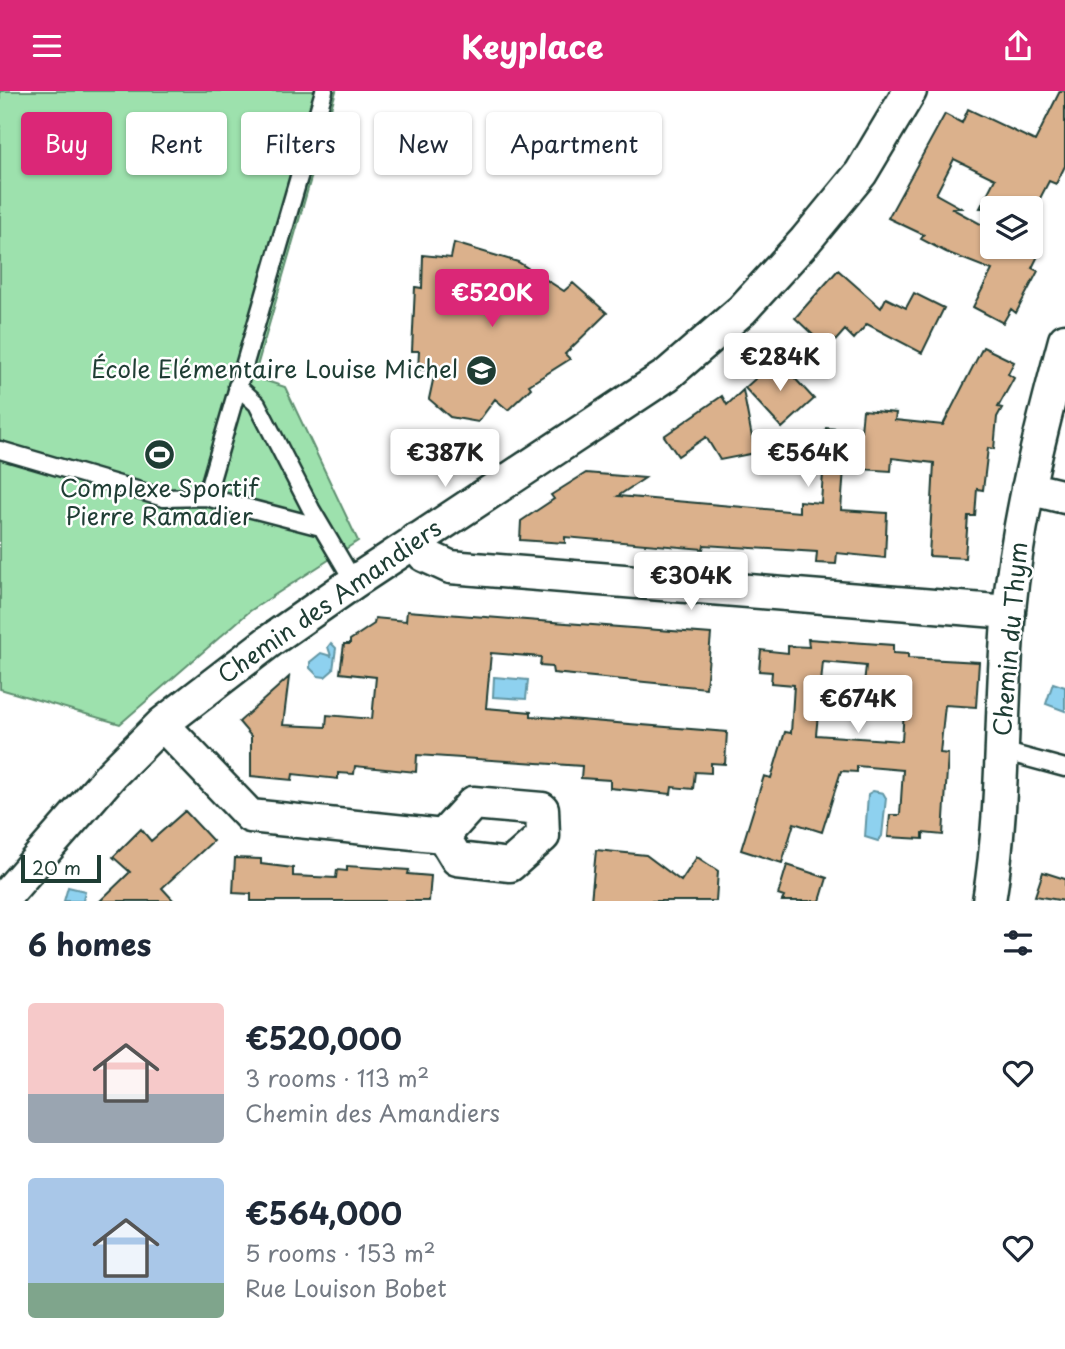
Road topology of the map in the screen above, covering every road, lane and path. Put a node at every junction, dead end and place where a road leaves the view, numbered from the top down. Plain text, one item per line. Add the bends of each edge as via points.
1 (324, 91) edge
2 (910, 91) edge
3 (1065, 340) edge
4 (237, 386) junction
5 (0, 450) edge
6 (1028, 488) junction
7 (206, 497) junction
8 (1065, 497) edge
9 (321, 527) junction
10 (415, 540) junction
11 (354, 582) junction
12 (1009, 612) junction
13 (163, 724) junction
14 (1002, 751) junction
15 (1065, 768) edge
16 (443, 836) dead end
17 (1, 901) edge
18 (989, 901) edge

1 - 4 lane
2 - 10 street, Chemin des Amandiers via 860,173 742,310 667,375
3 - 6 street, Chemin du Thym
4 - 7 lane
4 - 9 lane via 257,404
5 - 7 lane via 164,498
6 - 8 street
6 - 12 street, Chemin du Thym
7 - 9 lane
9 - 11 lane
10 - 11 street, Chemin des Amandiers
10 - 12 street via 424,555 450,567
11 - 13 street, Chemin des Amandiers
12 - 14 street, Chemin du Thym
13 - 16 street via 250,816
13 - 17 street, Chemin des Amandiers via 112,774
14 - 15 lane
14 - 18 street, Chemin du Thym via 999,836

